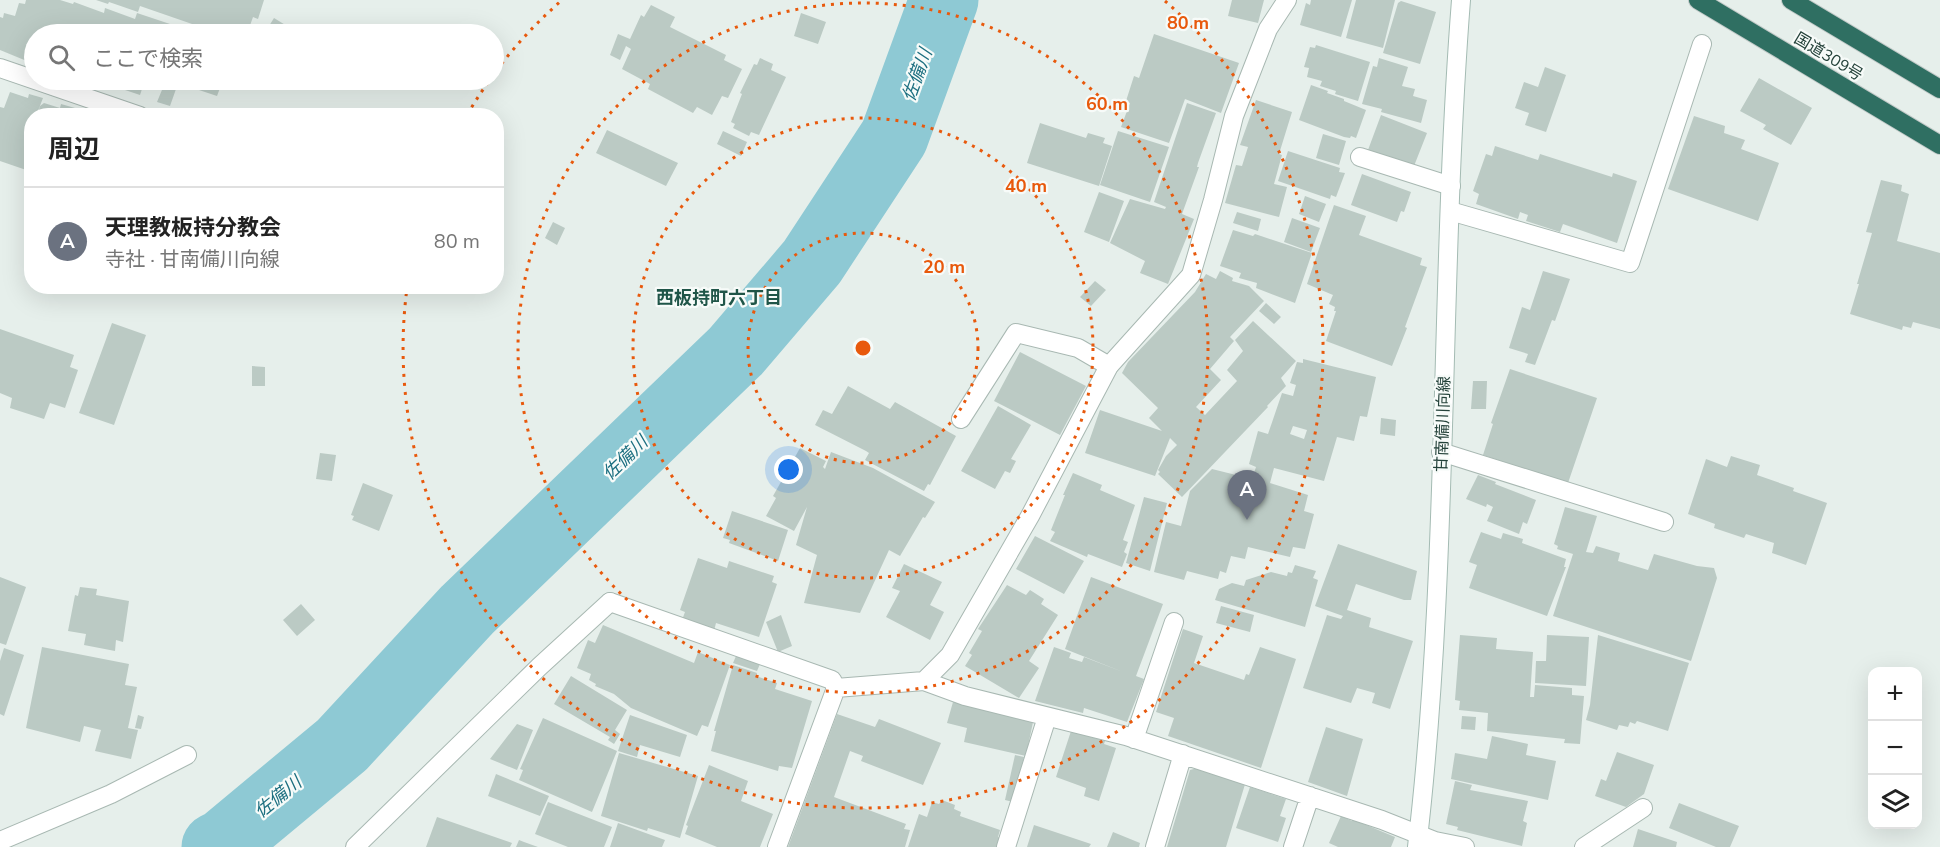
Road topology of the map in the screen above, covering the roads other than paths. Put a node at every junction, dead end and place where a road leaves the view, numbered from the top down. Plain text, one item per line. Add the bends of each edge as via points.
1 (1287, 0) edge
2 (1461, 0) edge
3 (1698, 0) edge
4 (1791, 0) edge
5 (1702, 44) dead end
6 (0, 68) edge
7 (24, 76) edge
8 (1940, 89) edge
9 (64, 90) edge
10 (117, 108) edge
11 (1940, 145) edge
12 (1360, 157) dead end
13 (1450, 186) junction
14 (1450, 211) junction
15 (1109, 366) junction
16 (961, 419) dead end
17 (1441, 452) junction
18 (1664, 522) dead end
19 (1174, 622) dead end
20 (924, 681) junction
21 (836, 688) junction
22 (1047, 717) junction
23 (1134, 739) junction
24 (1183, 754) junction
25 (187, 755) dead end
26 (1310, 796) junction
27 (1642, 808) dead end
28 (0, 841) edge
29 (1418, 841) edge
30 (355, 847) edge
31 (777, 847) edge
32 (1006, 847) edge
33 (1155, 847) edge
34 (1293, 847) edge
35 (1465, 847) edge
36 (1584, 847) edge

1 - 15 street via 1268,29 1234,116 1191,275
2 - 13 street, 甘南備川向線
3 - 11 highway, 国道309号
4 - 8 highway, 国道309号
5 - 14 street via 1630,263
6 - 7 street
9 - 10 street
12 - 13 street
13 - 14 street, 甘南備川向線
14 - 17 street, 甘南備川向線
15 - 16 street via 1078,348 1016,333
15 - 20 street via 1030,516 950,655
17 - 18 street
17 - 29 street, 甘南備川向線 via 1436,609
19 - 23 street
20 - 21 street
20 - 22 street
21 - 30 street via 832,680 610,602
21 - 31 street
22 - 23 street
22 - 32 street
23 - 24 street
24 - 26 street
24 - 33 street
25 - 28 street via 111,794
26 - 29 street
26 - 34 street
27 - 36 street
29 - 35 street

